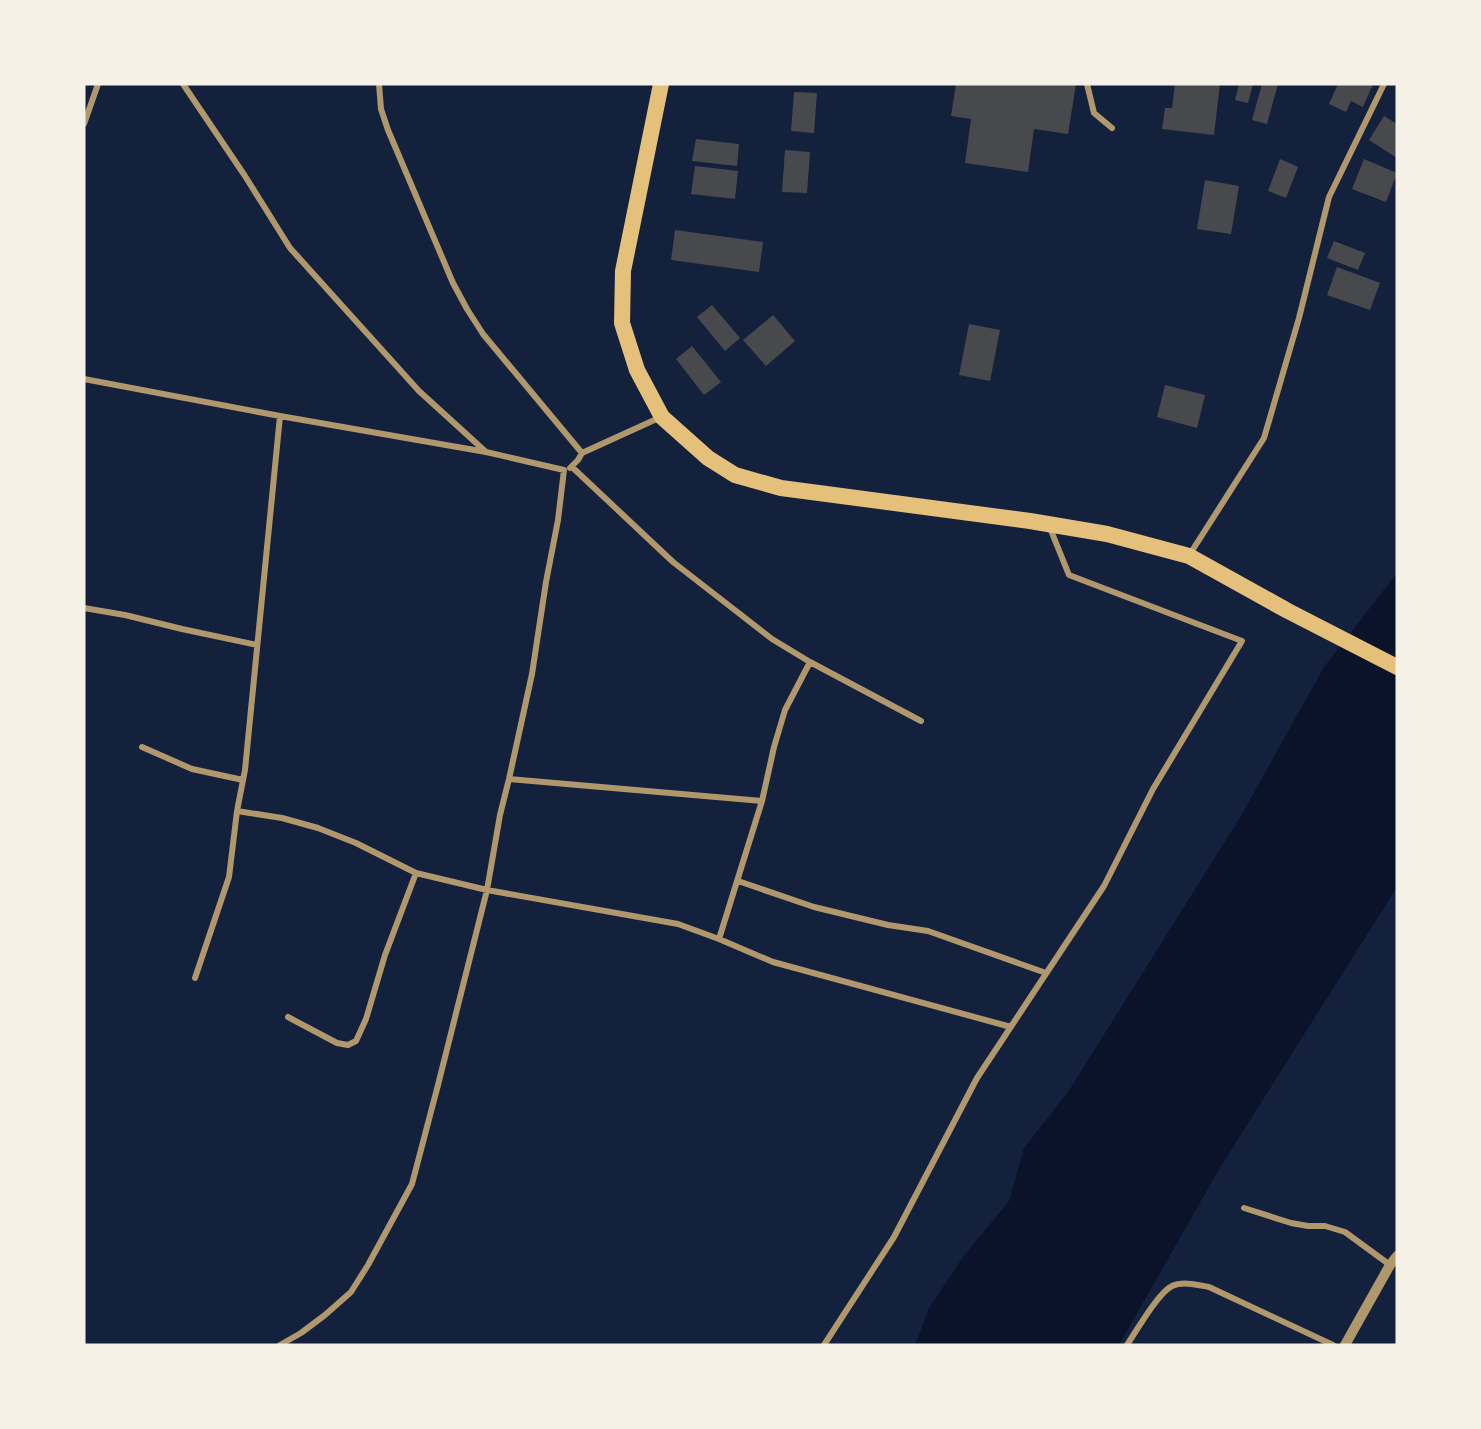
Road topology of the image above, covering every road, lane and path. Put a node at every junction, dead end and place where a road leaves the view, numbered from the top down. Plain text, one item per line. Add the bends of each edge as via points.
1 (98, 84) edge
2 (183, 84) edge
3 (379, 84) edge
4 (661, 84) edge
5 (1088, 84) edge
6 (1384, 84) edge
7 (84, 124) edge
8 (1112, 128) dead end
9 (84, 379) edge
10 (280, 416) junction
11 (662, 417) junction
12 (486, 452) junction
13 (582, 453) junction
14 (572, 467) junction
15 (564, 470) junction
16 (1048, 525) junction
17 (1189, 556) junction
18 (84, 608) edge
19 (257, 645) junction
20 (810, 662) junction
21 (1397, 667) edge
22 (921, 721) dead end
23 (142, 747) dead end
24 (509, 779) junction
25 (243, 780) junction
26 (762, 801) junction
27 (237, 811) junction
28 (416, 873) junction
29 (738, 881) junction
30 (487, 890) junction
31 (719, 939) junction
32 (1046, 973) junction
33 (195, 978) dead end
34 (288, 1017) dead end
35 (1011, 1027) junction
36 (1244, 1208) dead end
37 (1393, 1261) edge
38 (280, 1345) edge
39 (824, 1345) edge
40 (1127, 1345) edge
41 (1333, 1345) edge
42 (1345, 1345) edge

1 - 7 street
2 - 12 street via 290,248 419,391
3 - 13 street via 388,130 466,309
4 - 11 highway via 623,271 622,323 637,369
5 - 8 street via 1094,113
6 - 17 street via 1329,197 1264,438
9 - 10 street
10 - 12 street
10 - 19 street
11 - 13 street
11 - 16 highway via 708,458 735,475 781,488
12 - 15 street
13 - 14 street
14 - 15 street
14 - 20 street via 674,562 772,639
15 - 24 street via 532,674
16 - 17 highway via 1107,534
16 - 32 street via 1069,575 1242,641 1153,789 1104,886
17 - 21 highway
18 - 19 street
19 - 25 street
20 - 22 street
20 - 26 street via 785,710
23 - 25 street via 192,769
24 - 26 street
24 - 30 street
25 - 27 street
26 - 29 street
27 - 28 street via 318,828
27 - 33 street via 229,876
28 - 30 street
28 - 34 street via 356,1041 348,1045 337,1043
29 - 31 street
29 - 32 street via 814,907 928,932
30 - 31 street via 678,924
30 - 38 street via 412,1184 351,1292
31 - 35 street via 773,962
32 - 35 street
35 - 39 street via 978,1078 894,1237
36 - 37 street via 1291,1223 1345,1232
37 - 42 street
40 - 41 street via 1163,1292 1187,1283 1209,1287

